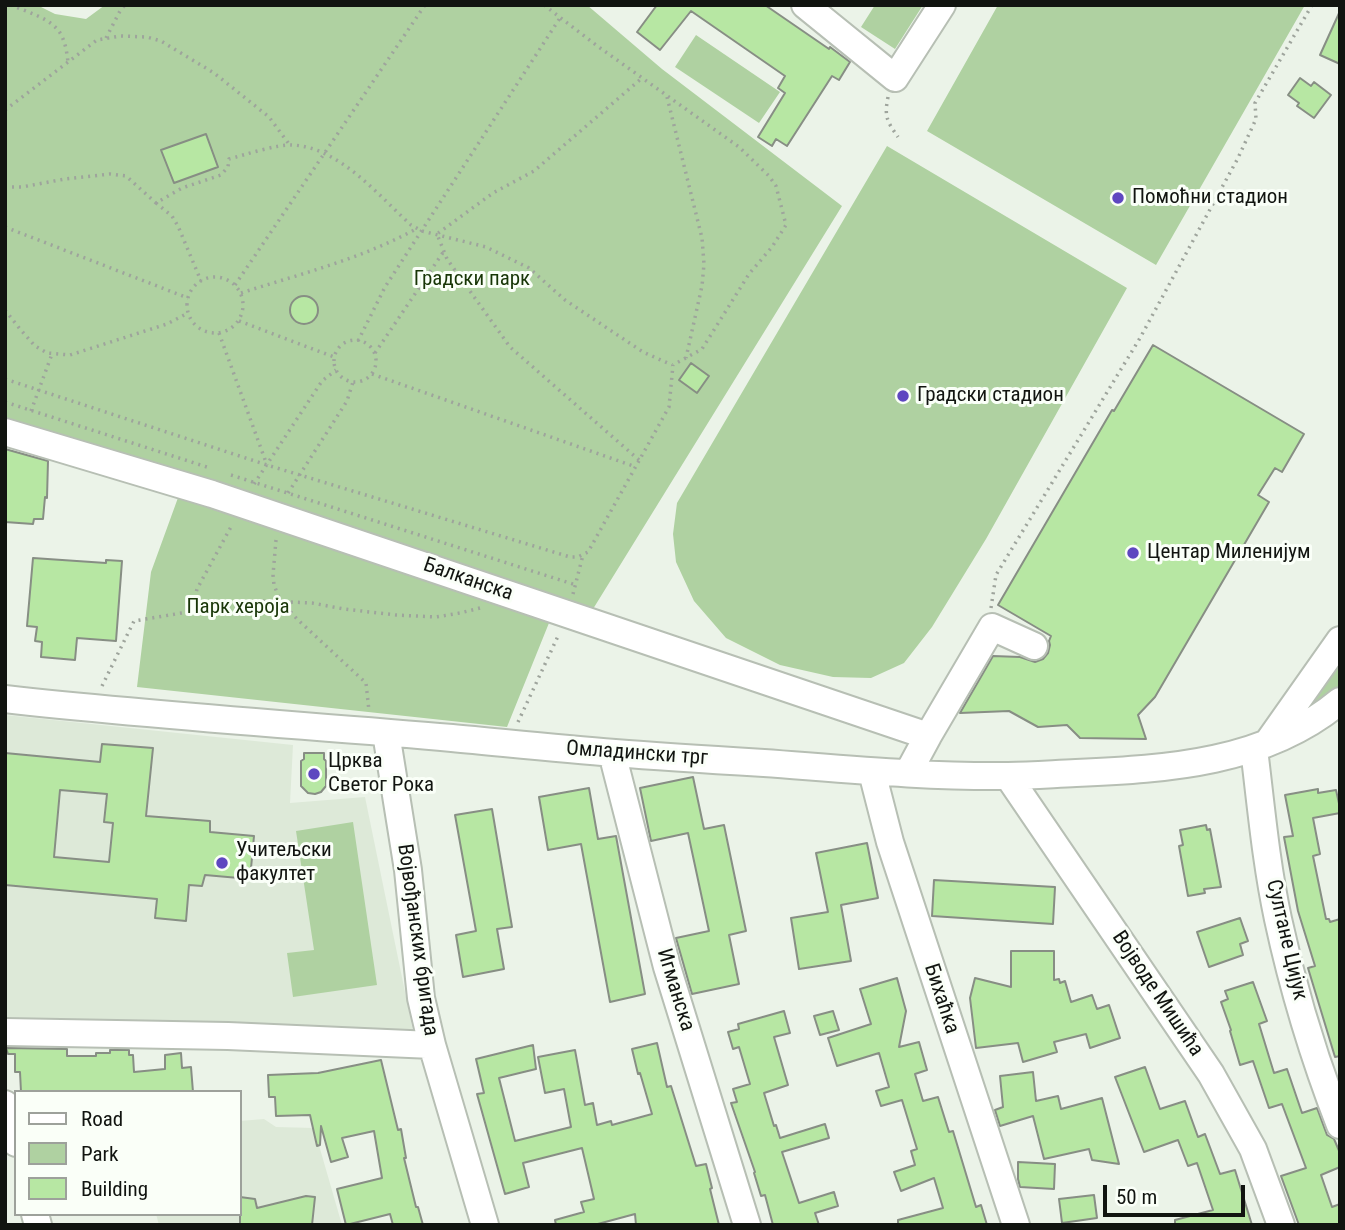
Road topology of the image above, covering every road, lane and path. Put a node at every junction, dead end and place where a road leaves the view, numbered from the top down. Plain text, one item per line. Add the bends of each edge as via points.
1 (11, 5) edge
2 (125, 5) edge
3 (425, 5) edge
4 (544, 5) edge
5 (805, 5) edge
6 (942, 5) edge
7 (1312, 5) edge
8 (561, 18) junction
9 (106, 38) junction
10 (68, 62) junction
11 (642, 78) junction
12 (895, 78) junction
13 (667, 96) junction
14 (5, 110) edge
15 (898, 137) dead end
16 (289, 144) junction
17 (323, 154) junction
18 (5, 187) edge
19 (156, 203) junction
20 (5, 227) edge
21 (419, 229) junction
22 (437, 234) junction
23 (444, 251) junction
24 (201, 281) junction
25 (235, 285) junction
26 (241, 293) junction
27 (188, 298) junction
28 (5, 310) edge
29 (188, 313) junction
30 (239, 321) junction
31 (219, 333) junction
32 (358, 341) junction
33 (375, 353) junction
34 (52, 354) junction
35 (334, 358) junction
36 (686, 358) junction
37 (673, 365) junction
38 (336, 370) junction
39 (372, 374) junction
40 (5, 379) edge
41 (353, 382) junction
42 (40, 391) junction
43 (5, 402) edge
44 (32, 411) junction
45 (5, 432) edge
46 (640, 461) junction
47 (267, 465) junction
48 (636, 467) junction
49 (216, 470) dead end
50 (229, 474) dead end
51 (299, 475) junction
52 (249, 494) junction
53 (285, 505) junction
54 (583, 555) junction
55 (576, 585) junction
56 (501, 591) junction
57 (280, 600) junction
58 (195, 612) junction
59 (568, 614) junction
60 (992, 627) junction
61 (1340, 640) edge
62 (1034, 646) dead end
63 (5, 699) edge
64 (1340, 701) edge
65 (94, 708) junction
66 (377, 732) junction
67 (928, 736) junction
68 (508, 743) junction
69 (1261, 746) junction
70 (612, 753) junction
71 (872, 772) junction
72 (908, 773) junction
73 (1008, 776) junction
74 (5, 1032) edge
75 (432, 1045) junction
76 (5, 1104) edge
77 (1340, 1125) edge
78 (14, 1136) edge
79 (485, 1225) edge
80 (747, 1225) edge
81 (1016, 1225) edge
82 (1281, 1225) edge

1 - 10 path via 52,23 63,39
2 - 9 path
3 - 17 path
4 - 8 path
5 - 12 street
6 - 12 street
7 - 60 path via 1255,103 1256,119 1238,158 1140,338 996,575
8 - 11 path
8 - 21 path
9 - 10 path
9 - 16 path via 161,41 214,73 269,117
10 - 14 path
11 - 13 path
11 - 22 path via 534,171 493,193
12 - 15 path via 887,99 887,121
13 - 36 path via 702,237 704,264
13 - 36 path via 739,147 769,176 786,225 702,349
16 - 17 path
16 - 19 path via 229,159 221,175
17 - 21 path via 348,167
17 - 25 path
18 - 19 path via 110,174 126,176
19 - 24 path via 178,226
20 - 27 path
21 - 22 path
21 - 26 path via 360,255
21 - 32 path
22 - 23 path
22 - 37 path via 486,247 529,268 565,300 643,352
23 - 33 path
23 - 46 path via 510,347
24 - 25 path via 217,277
24 - 27 path
25 - 26 path
26 - 30 path via 244,302
27 - 29 path
28 - 34 path via 35,346
29 - 31 path via 196,326
29 - 34 path via 70,355
30 - 31 path
30 - 35 path
31 - 47 path
32 - 33 path
32 - 35 path via 340,346
33 - 39 path
34 - 42 path
35 - 38 path
36 - 37 path
37 - 46 path via 669,407
38 - 41 path
38 - 47 path via 323,381
39 - 41 path
39 - 48 path
40 - 42 path
41 - 51 path via 347,401
42 - 44 path
42 - 47 path
43 - 44 path
44 - 49 path
45 - 52 street, Балканска
46 - 48 path
47 - 51 path
47 - 52 path
48 - 54 path
50 - 52 path
51 - 53 path
51 - 54 path via 570,557
52 - 53 street, Балканска
52 - 53 path
52 - 58 path via 197,589
53 - 55 path
53 - 56 street, Балканска
53 - 57 path via 273,565
54 - 55 path
55 - 59 path
56 - 57 path via 478,609 436,617
56 - 59 street, Балканска
57 - 58 path
57 - 66 path via 366,683
58 - 65 path via 134,621
59 - 67 street, Балканска
59 - 68 path
60 - 62 street
60 - 67 street
61 - 69 street
63 - 65 street, Омладински трг
64 - 69 street, Омладински трг via 1325,714
65 - 66 street, Омладински трг
66 - 68 street, Омладински трг
66 - 75 street, Војвођанских бригада via 408,870 421,998
67 - 72 street
68 - 70 street, Омладински трг
69 - 73 street, Омладински трг via 1168,767
69 - 77 street, Султане Цијук via 1271,878 1280,928 1317,1063
70 - 71 street, Омладински трг
70 - 80 street, Игманска via 667,967
71 - 72 street, Омладински трг
71 - 81 street, Бихаћка via 894,855
72 - 73 street, Омладински трг
73 - 82 street, Војводе Мишића via 1211,1074 1253,1149
74 - 75 street
75 - 79 street, Војвођанских бригада
76 - 78 street

